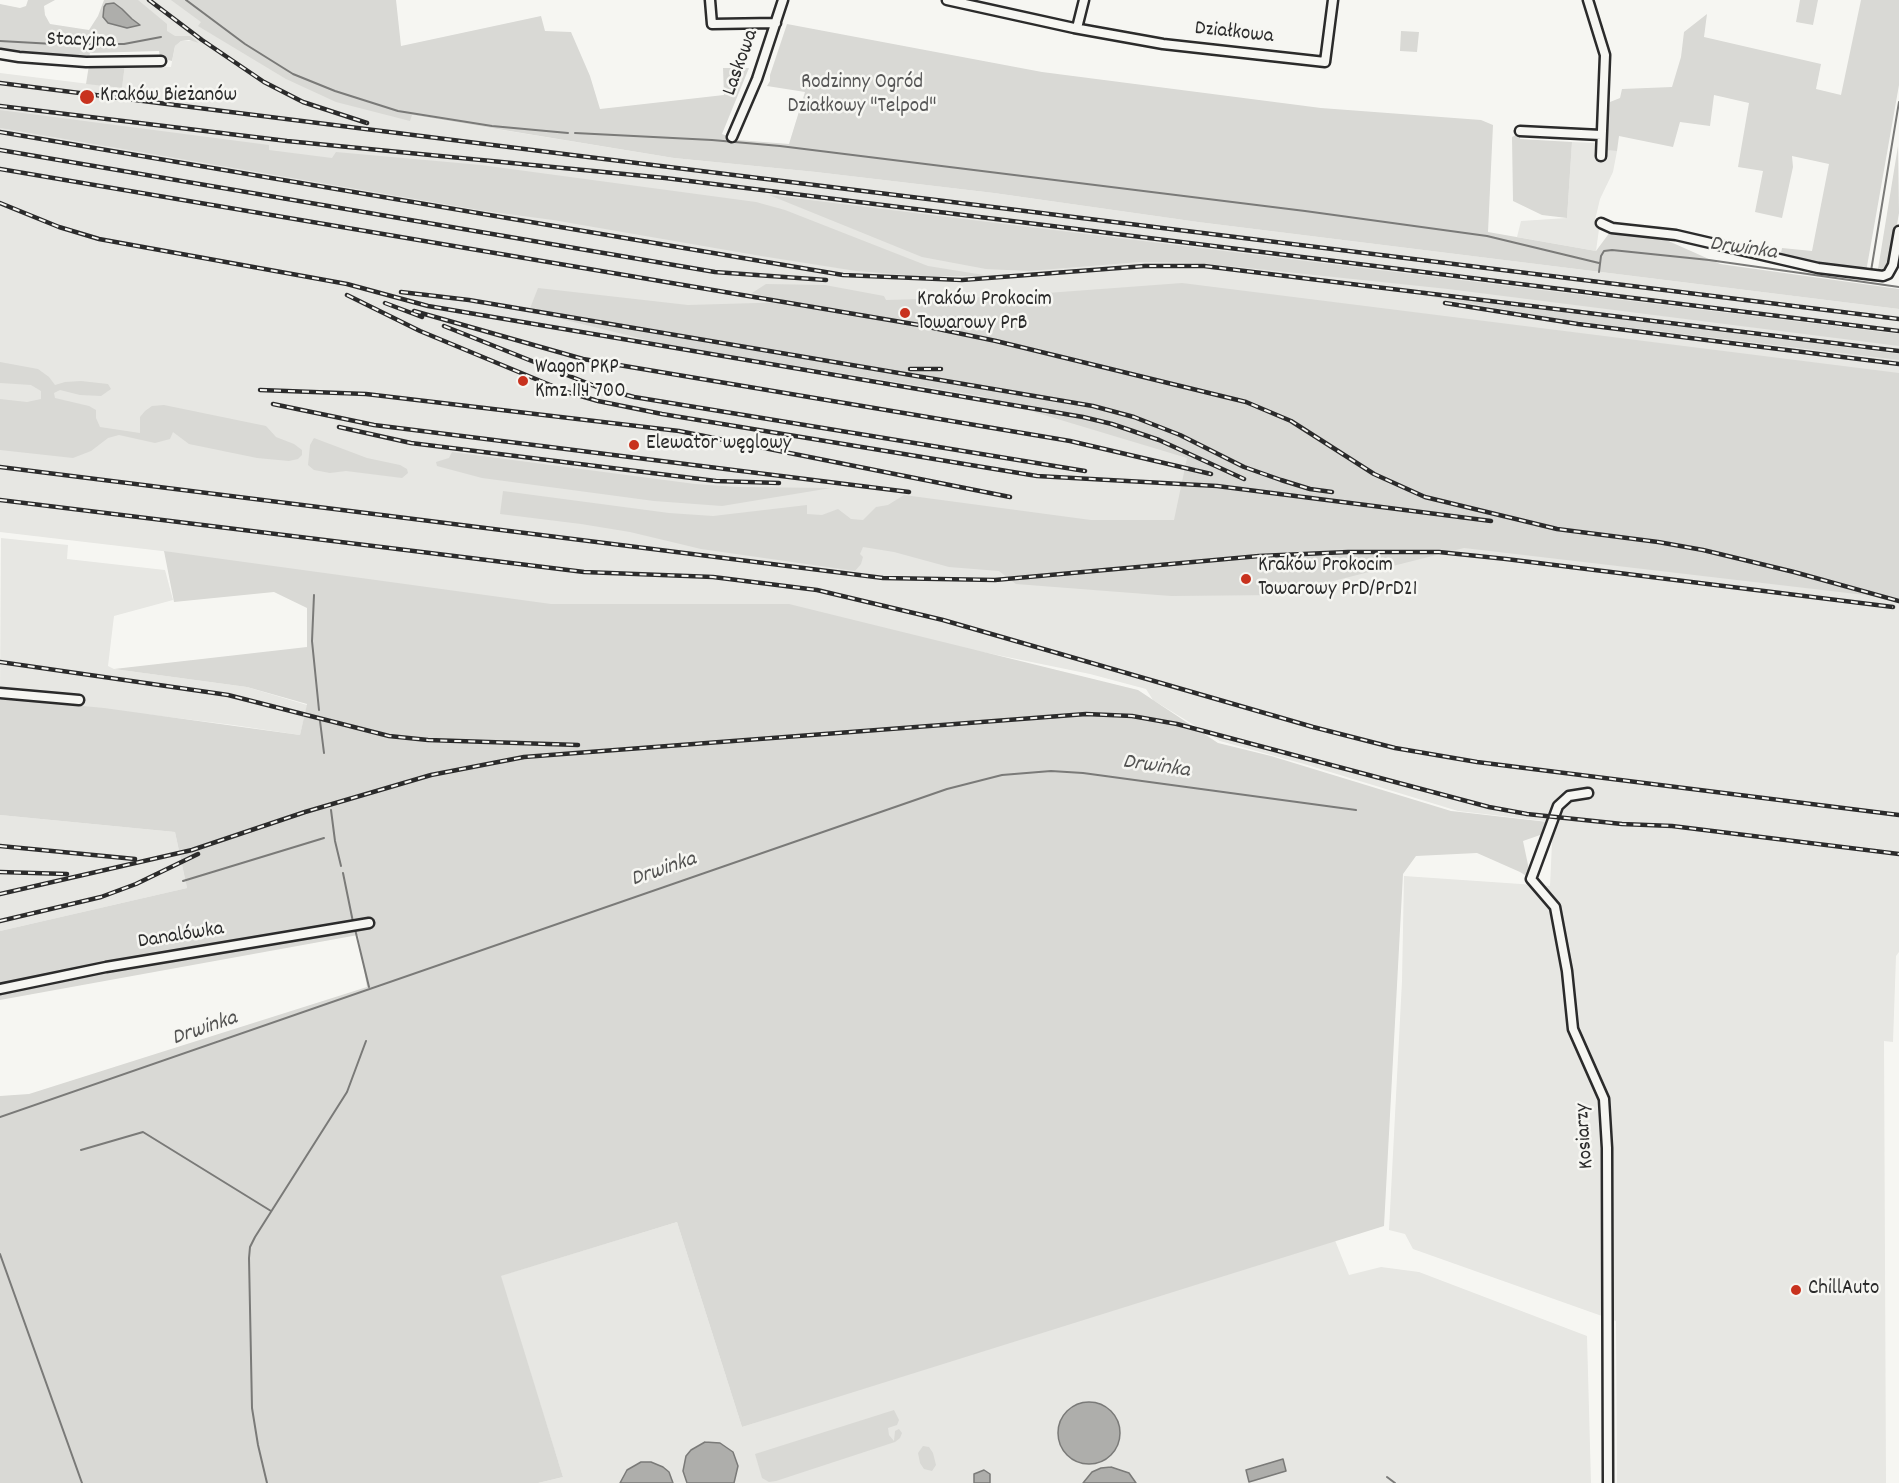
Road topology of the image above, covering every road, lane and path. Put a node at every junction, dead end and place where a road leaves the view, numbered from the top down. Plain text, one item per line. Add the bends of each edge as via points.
1 (710, 0) edge
2 (783, 0) edge
3 (947, 0) edge
4 (1084, 0) edge
5 (1333, 0) edge
6 (1588, 0) edge
7 (966, 2) edge
8 (776, 23) junction
9 (1077, 28) junction
10 (0, 54) edge
11 (161, 61) dead end
12 (1520, 131) dead end
13 (1601, 135) junction
14 (732, 137) dead end
15 (1601, 156) dead end
16 (1601, 223) dead end
17 (1899, 231) edge
18 (0, 693) edge
19 (79, 700) dead end
20 (1588, 793) dead end
21 (369, 923) dead end
22 (0, 989) edge
23 (1608, 1483) edge

1 - 8 street via 712,24
2 - 8 street, Laskowa
3 - 7 street, Działkowa
4 - 9 street
5 - 9 street, Działkowa via 1326,62 1163,44
6 - 13 street via 1605,55
7 - 9 street, Działkowa
8 - 14 street, Laskowa
10 - 11 street, Stacyjna via 86,62
12 - 13 street
13 - 15 street
16 - 17 street via 1612,228 1676,235 1818,268 1883,276 1893,265
18 - 19 street
20 - 23 street, Kosiarzy via 1569,796 1558,806 1531,879 1555,907 1573,1029 1604,1099
21 - 22 street, Danalówka

